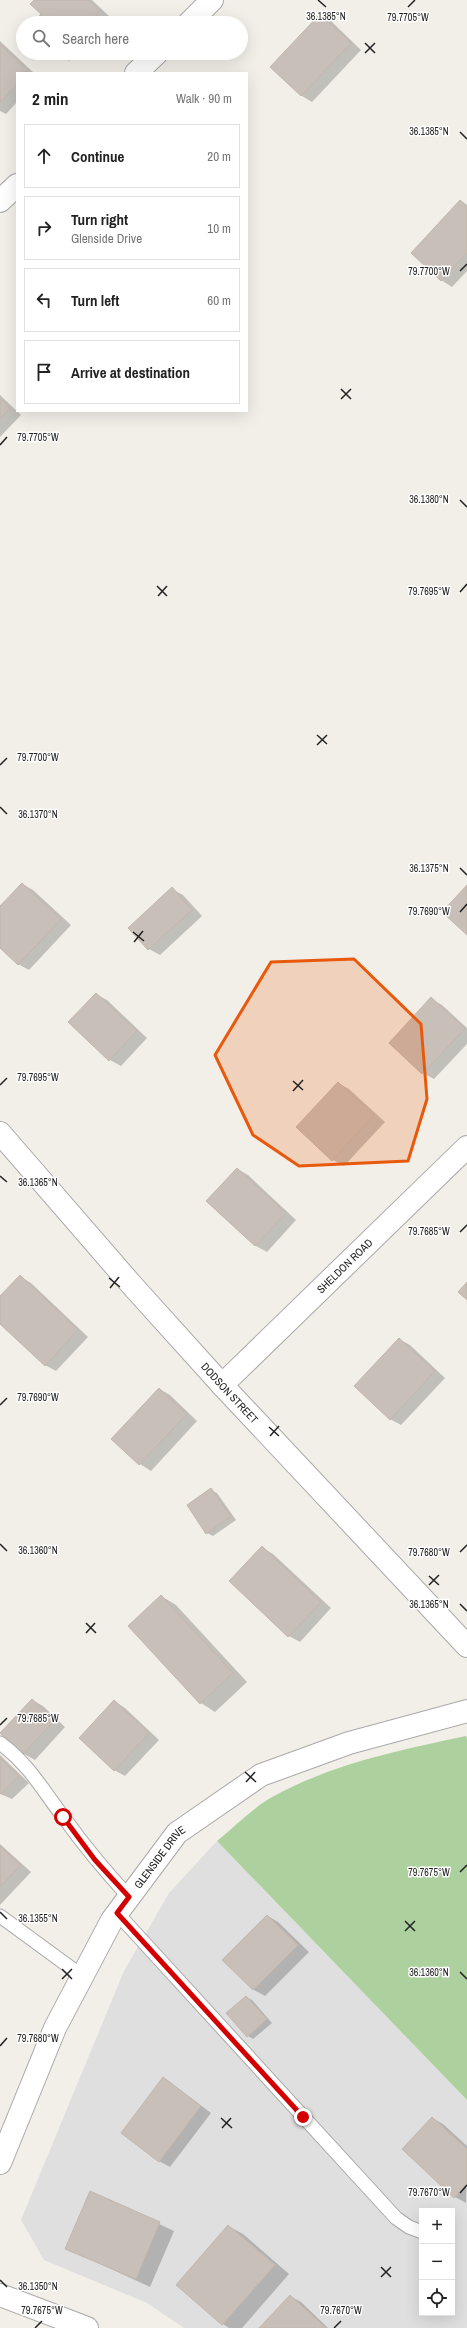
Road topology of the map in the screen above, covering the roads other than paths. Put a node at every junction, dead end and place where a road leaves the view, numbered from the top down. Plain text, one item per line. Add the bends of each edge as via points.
1 (212, 0) edge
2 (196, 16) edge
3 (150, 60) edge
4 (137, 72) edge
5 (16, 186) edge
6 (0, 201) edge
7 (467, 1146) edge
8 (4, 1147) edge
9 (222, 1385) junction
10 (467, 1646) edge
11 (467, 1712) edge
12 (0, 1743) edge
13 (123, 1905) junction
14 (0, 1916) edge
15 (82, 1976) junction
16 (0, 2163) edge
17 (419, 2231) edge
18 (0, 2296) edge
19 (87, 2328) edge

1 - 2 street
3 - 4 street
5 - 6 street
7 - 9 street, SHELDON ROAD
8 - 9 street, DODSON STREET
9 - 10 street, DODSON STREET
11 - 13 street, GLENSIDE DRIVE via 349,1742 261,1775 177,1833
12 - 13 lane via 34,1774 95,1860
13 - 15 street, GLENSIDE DRIVE
13 - 17 lane via 396,2218
14 - 15 lane
15 - 16 street, GLENSIDE DRIVE via 55,2028
18 - 19 street

